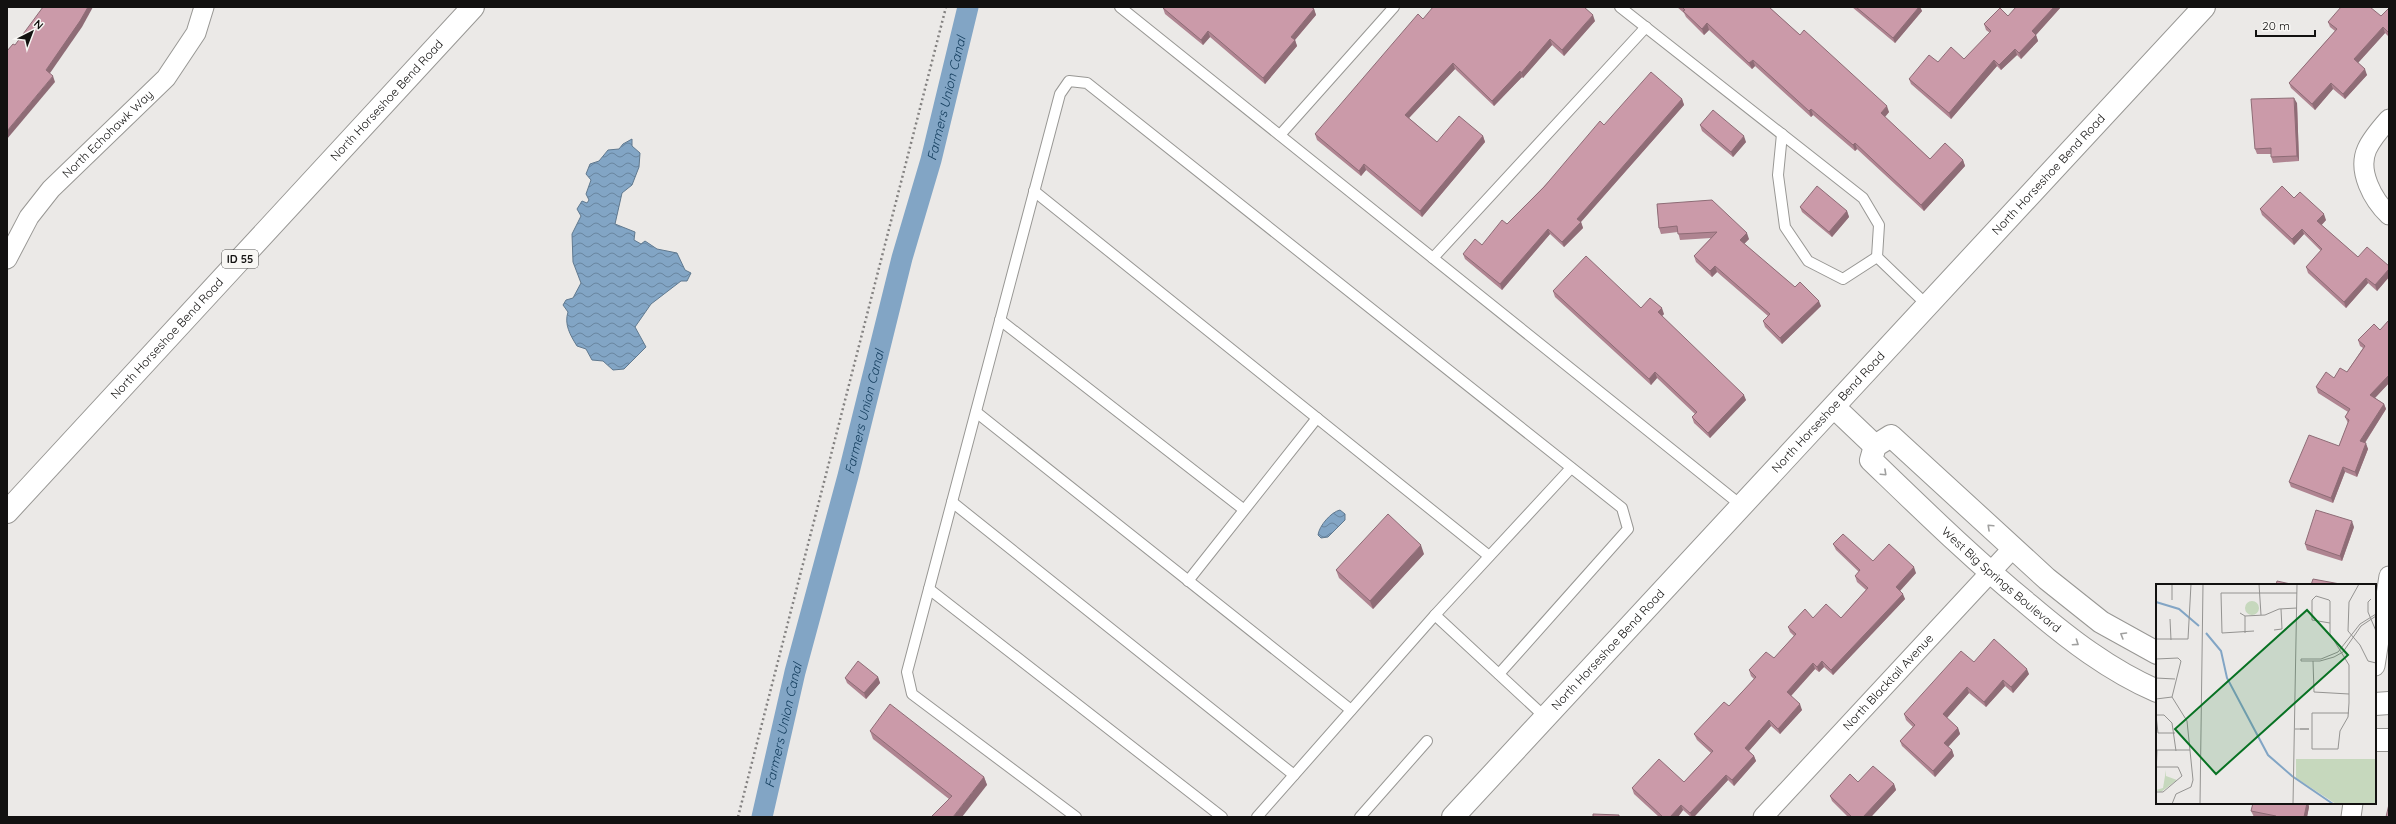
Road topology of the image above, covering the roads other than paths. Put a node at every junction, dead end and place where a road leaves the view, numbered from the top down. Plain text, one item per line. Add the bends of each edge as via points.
1 (204, 7) edge
2 (473, 7) edge
3 (1120, 7) edge
4 (1394, 7) edge
5 (1620, 7) edge
6 (2204, 7) edge
7 (1646, 27) junction
8 (2389, 119) edge
9 (1782, 134) junction
10 (1280, 135) junction
11 (1034, 192) junction
12 (2389, 215) edge
13 (1877, 256) junction
14 (1433, 258) junction
15 (7, 259) edge
16 (1927, 305) junction
17 (1000, 320) junction
18 (1834, 407) junction
19 (976, 412) junction
20 (1317, 418) junction
21 (1875, 446) junction
22 (1571, 468) junction
23 (952, 502) junction
24 (1742, 506) junction
25 (1243, 509) junction
26 (7, 512) edge
27 (2013, 548) junction
28 (1489, 556) junction
29 (1990, 573) junction
30 (2389, 576) edge
31 (1188, 581) junction
32 (929, 589) junction
33 (1435, 615) junction
34 (2156, 652) edge
35 (2376, 660) edge
36 (1499, 674) junction
37 (2156, 691) edge
38 (2389, 703) edge
39 (2376, 704) edge
40 (1351, 710) junction
41 (1545, 717) junction
42 (2376, 740) edge
43 (2389, 740) edge
44 (1427, 742) dead end
45 (1294, 774) junction
46 (2353, 804) edge
47 (1076, 817) edge
48 (1222, 817) edge
49 (1257, 817) edge
50 (1360, 817) edge
51 (1453, 817) edge
52 (1763, 817) edge
53 (2351, 817) edge

1 - 15 street, North Echohawk Way via 196,33 166,78 51,189 29,217
2 - 26 main road, North Horseshoe Bend Road / ID 55
3 - 10 lane
4 - 10 lane
5 - 7 lane
6 - 16 main road, North Horseshoe Bend Road
7 - 9 lane
7 - 14 lane
8 - 12 street via 2367,149 2365,166 2368,185 2380,207
9 - 13 lane via 1863,198 1879,225
9 - 13 lane via 1778,175 1784,227 1808,261 1844,279
10 - 14 lane
11 - 17 lane
11 - 20 lane
11 - 22 lane via 1060,94 1069,81 1087,83
13 - 16 lane
14 - 24 lane
16 - 18 main road, North Horseshoe Bend Road
17 - 19 lane
17 - 25 lane
18 - 21 main road
18 - 24 main road, North Horseshoe Bend Road
19 - 23 lane
19 - 31 lane
20 - 25 lane
20 - 28 lane
27 -> 21 main road via 1891,436
21 -> 29 main road, West Big Springs Boulevard via 1871,460
22 - 28 lane
22 - 36 lane via 1622,508 1628,529
23 - 32 lane
23 - 45 lane
24 - 41 main road, North Horseshoe Bend Road
25 - 31 lane
27 - 29 street, North Blacktail Avenue
34 -> 27 main road via 2100,622
28 - 33 lane
29 -> 37 main road, West Big Springs Boulevard via 2071,640 2129,679
29 - 52 street, North Blacktail Avenue
30 - 35 street
31 - 40 lane
32 - 47 lane via 907,672 912,694
32 - 48 lane
33 - 36 lane
33 - 40 lane
36 - 41 lane
38 - 39 main road
40 - 45 lane
41 - 51 main road, North Horseshoe Bend Road
42 - 43 main road
44 - 50 lane
45 - 49 lane
46 - 53 street

